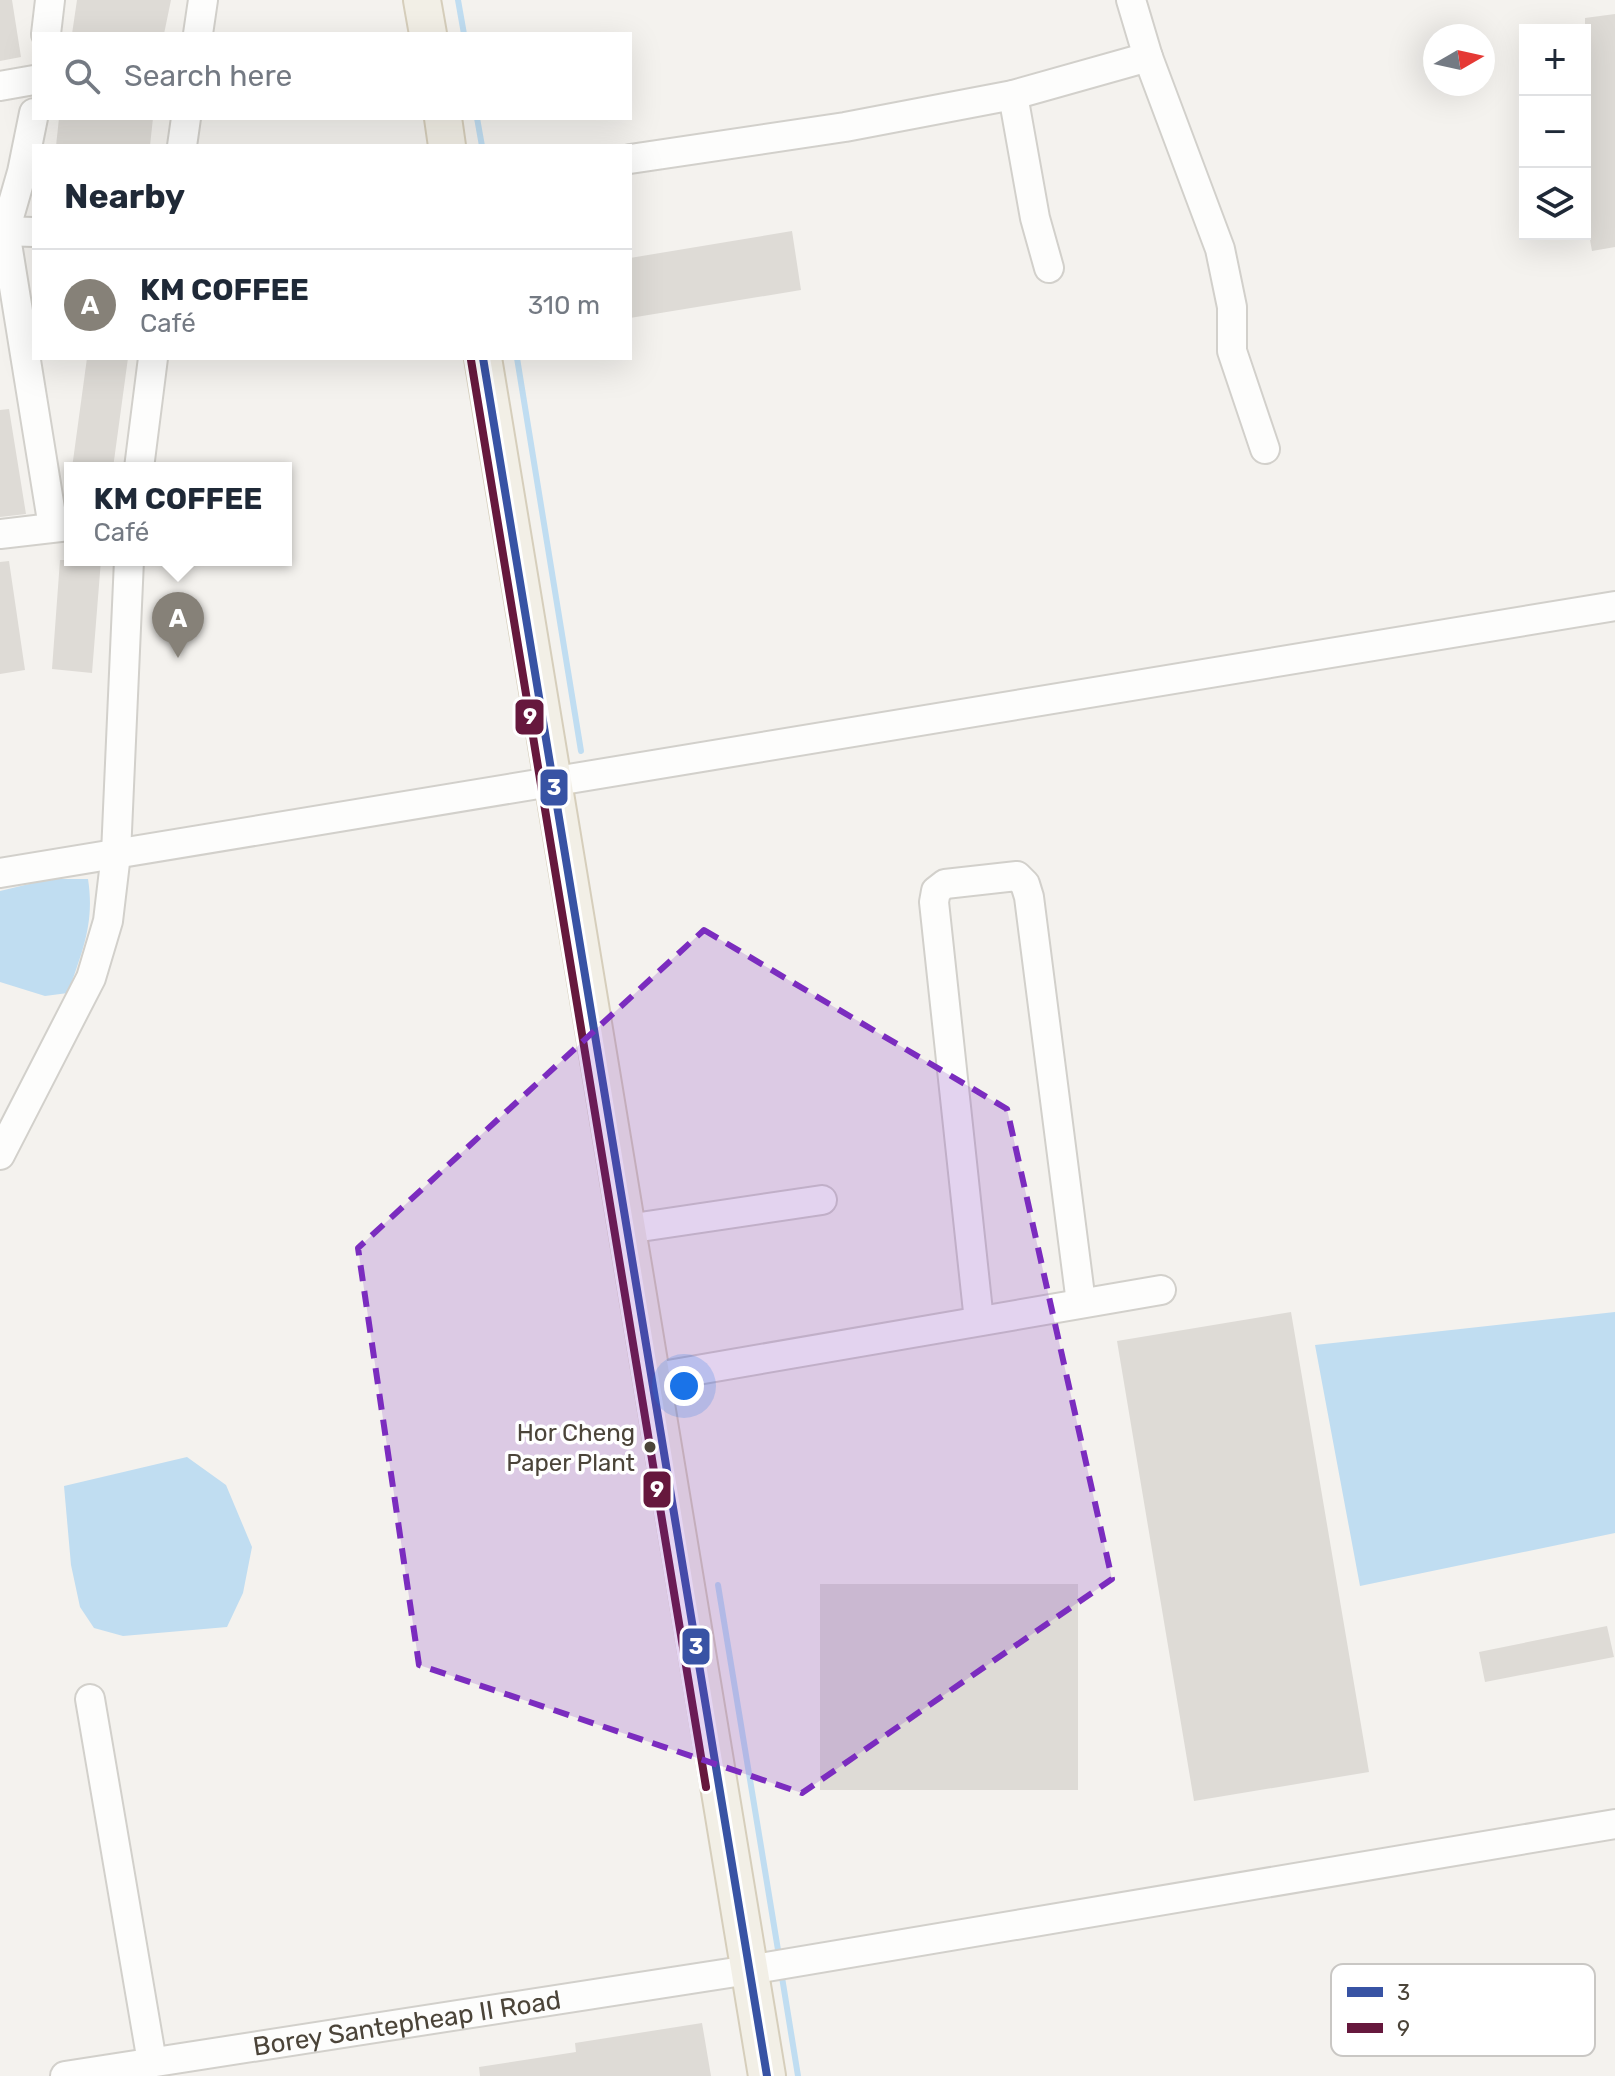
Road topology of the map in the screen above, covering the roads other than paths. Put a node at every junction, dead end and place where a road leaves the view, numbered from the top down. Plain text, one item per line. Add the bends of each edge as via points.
1 (50, 0) edge
2 (203, 0) edge
3 (422, 0) edge
4 (1131, 0) edge
5 (46, 32) edge
6 (198, 32) edge
7 (428, 32) edge
8 (1148, 57) junction
9 (32, 80) edge
10 (0, 86) edge
11 (1013, 95) junction
12 (33, 120) edge
13 (186, 120) edge
14 (443, 120) edge
15 (182, 144) edge
16 (447, 144) edge
17 (632, 159) edge
18 (2, 228) edge
19 (32, 232) edge
20 (1049, 268) dead end
21 (153, 360) edge
22 (483, 360) edge
23 (1265, 449) dead end
24 (140, 462) edge
25 (62, 527) edge
26 (0, 534) edge
27 (129, 566) edge
28 (1615, 606) edge
29 (552, 781) junction
30 (116, 854) junction
31 (0, 873) edge
32 (0, 1155) edge
33 (822, 1200) dead end
34 (627, 1229) junction
35 (1161, 1290) dead end
36 (1081, 1303) junction
37 (979, 1321) junction
38 (651, 1378) junction
39 (90, 1699) dead end
40 (1615, 1824) edge
41 (756, 1968) junction
42 (143, 2068) edge
43 (65, 2076) edge
44 (767, 2076) edge

1 - 5 street
2 - 6 street
3 - 7 main road
4 - 8 street
8 - 11 street
8 - 23 street via 1220,249 1232,307 1232,351
9 - 10 street
11 - 17 street
11 - 20 street
12 - 18 street
13 - 15 street
14 - 16 main road
18 - 19 street
18 - 25 street
21 - 24 street
22 - 29 main road
25 - 26 street
27 - 30 street
28 - 29 street
29 - 30 street
29 - 34 main road
30 - 31 street
30 - 32 street via 108,921 91,978
33 - 34 street
34 - 38 main road
35 - 36 street
36 - 37 street
36 - 37 street via 1025,884 1017,876 945,884 936,891 934,902
37 - 38 street
38 - 41 main road
39 - 42 street
40 - 41 street, Borey Santepheap II Road
41 - 42 street, Borey Santepheap II Road
41 - 44 main road
42 - 43 street, Borey Santepheap II Road

